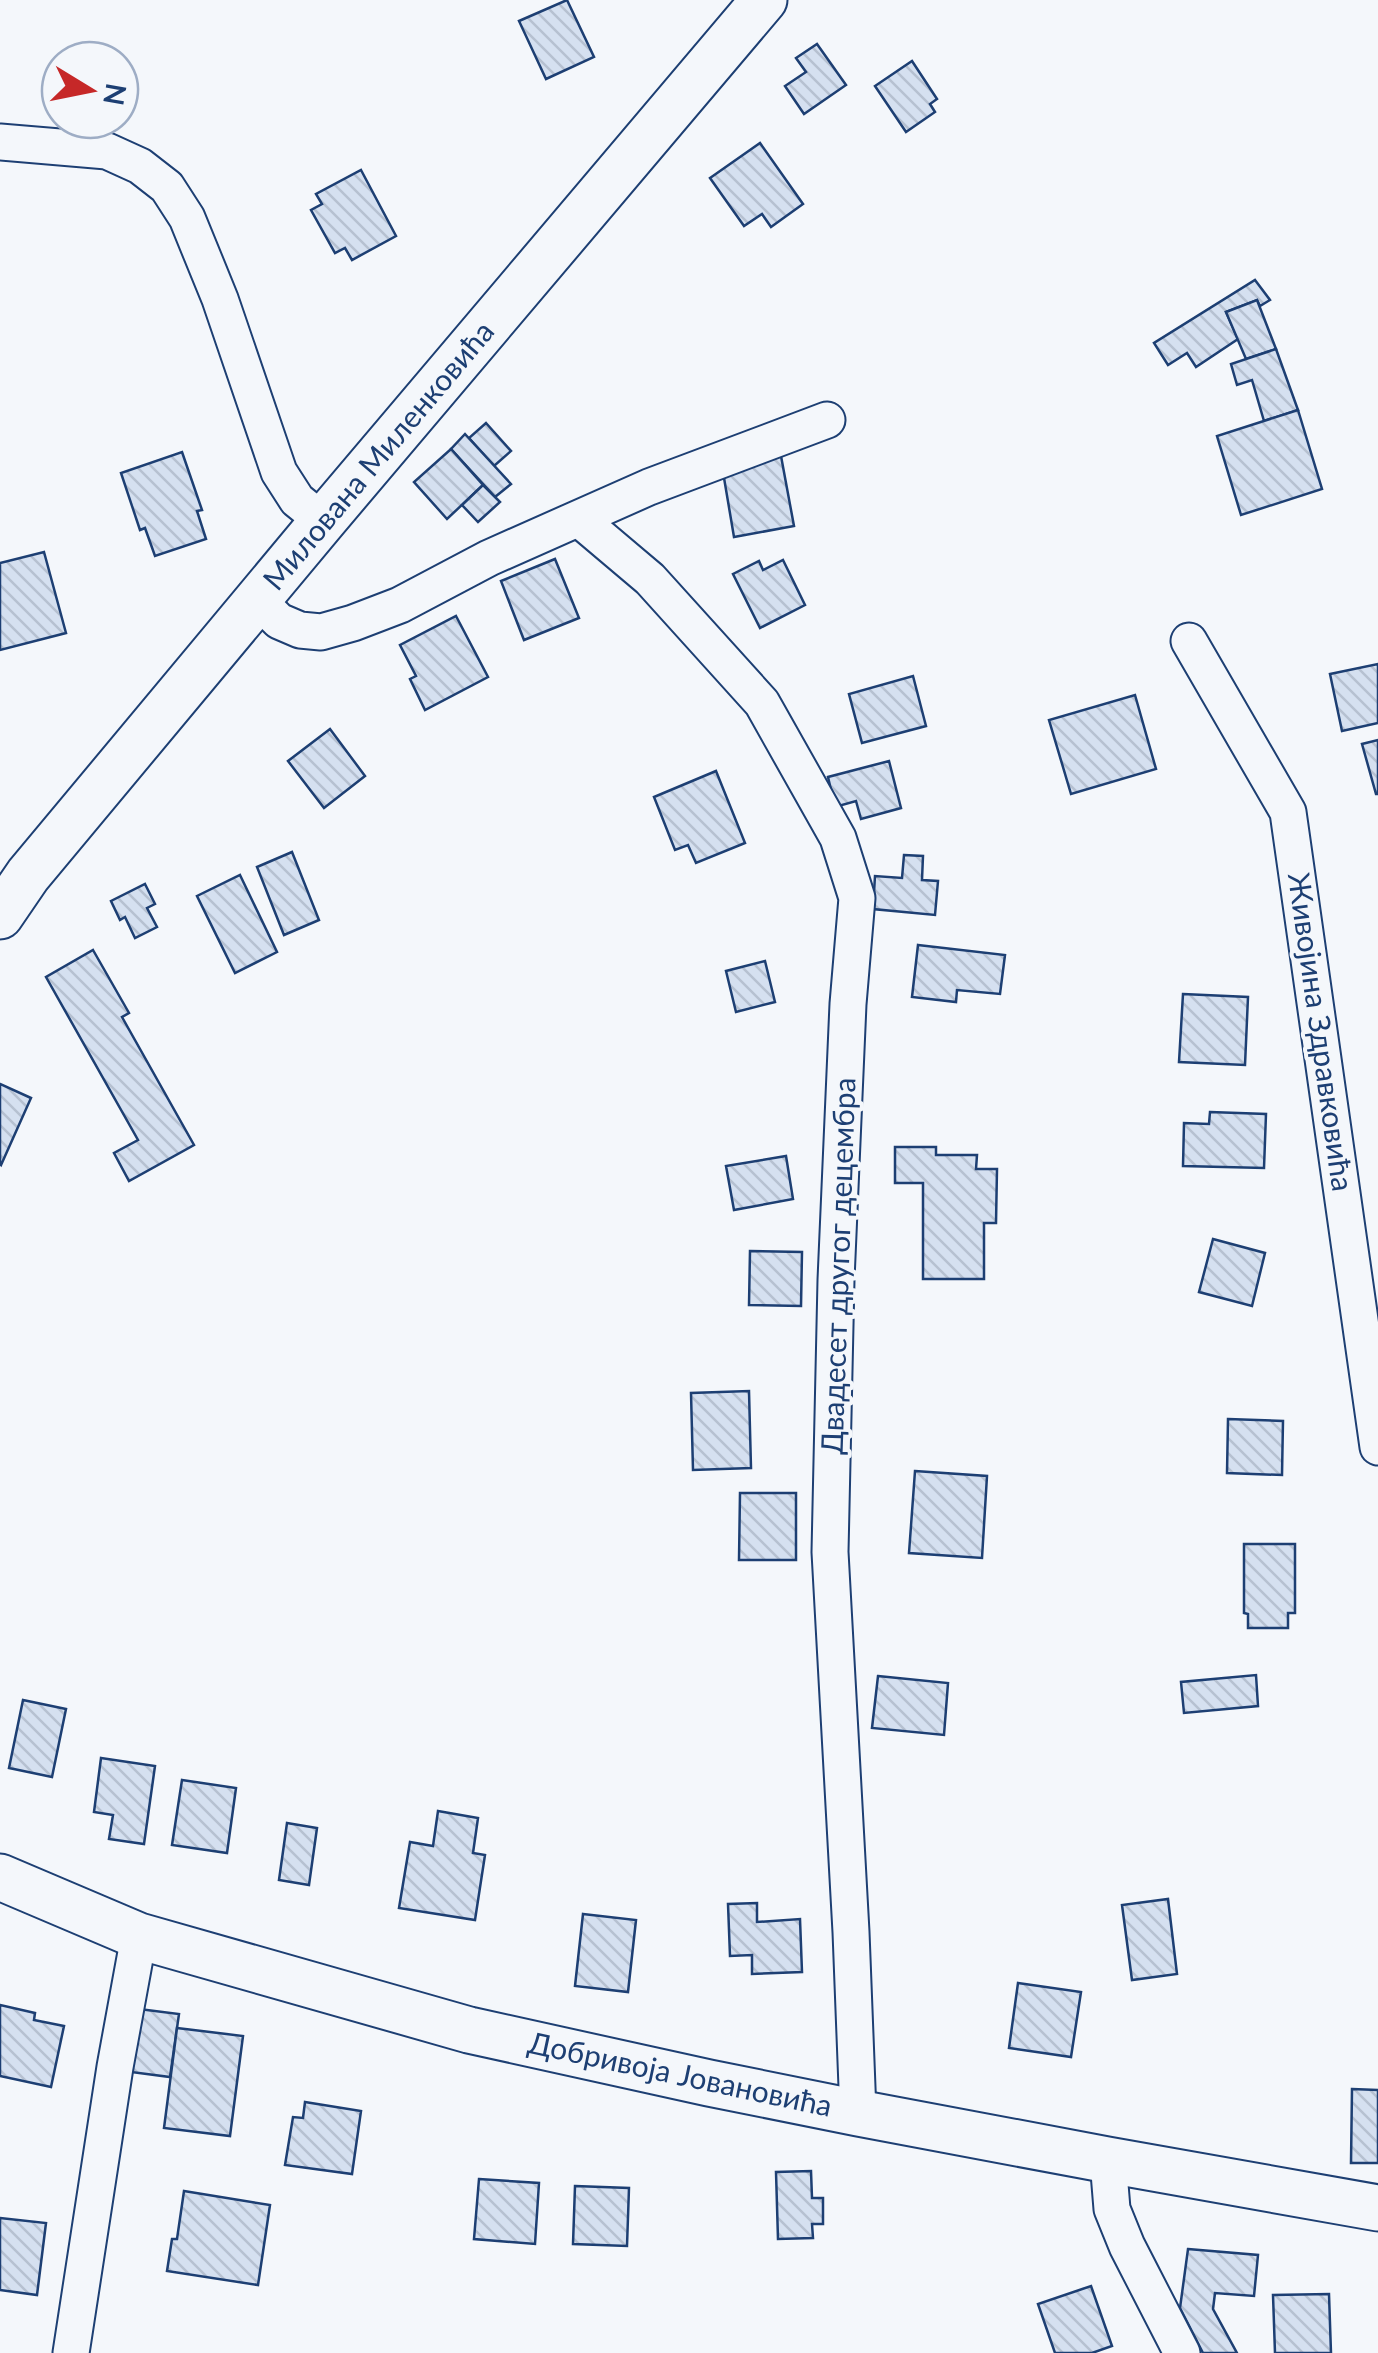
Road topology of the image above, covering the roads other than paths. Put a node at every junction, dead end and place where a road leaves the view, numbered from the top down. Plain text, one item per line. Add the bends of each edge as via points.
1 (764, 0) edge
2 (0, 142) edge
3 (827, 420) dead end
4 (579, 519) junction
5 (323, 521) junction
6 (258, 600) junction
7 (1189, 641) dead end
8 (0, 916) edge
9 (1378, 1447) edge
10 (0, 1877) edge
11 (139, 1936) junction
12 (858, 2112) junction
13 (1108, 2160) junction
14 (1378, 2208) edge
15 (71, 2353) edge
16 (1182, 2353) edge

1 - 5 street, Милована Миленковића
2 - 5 street via 107,152 167,187 220,299 278,472
3 - 4 street
4 - 6 street via 353,624 300,630
4 - 12 street, Двадесет другог децембра via 650,579 762,703 838,838 857,898 837,1260 830,1552
5 - 6 street, Милована Миленковића
6 - 8 street, Милована Миленковића
7 - 9 street, Живојина Здравковића via 1288,812
10 - 11 street, Добривоја Јовановића
11 - 12 street, Добривоја Јовановића via 469,2030
11 - 15 street
12 - 13 street, Добривоја Јовановића
13 - 14 street, Добривоја Јовановића
13 - 16 street via 1112,2209

